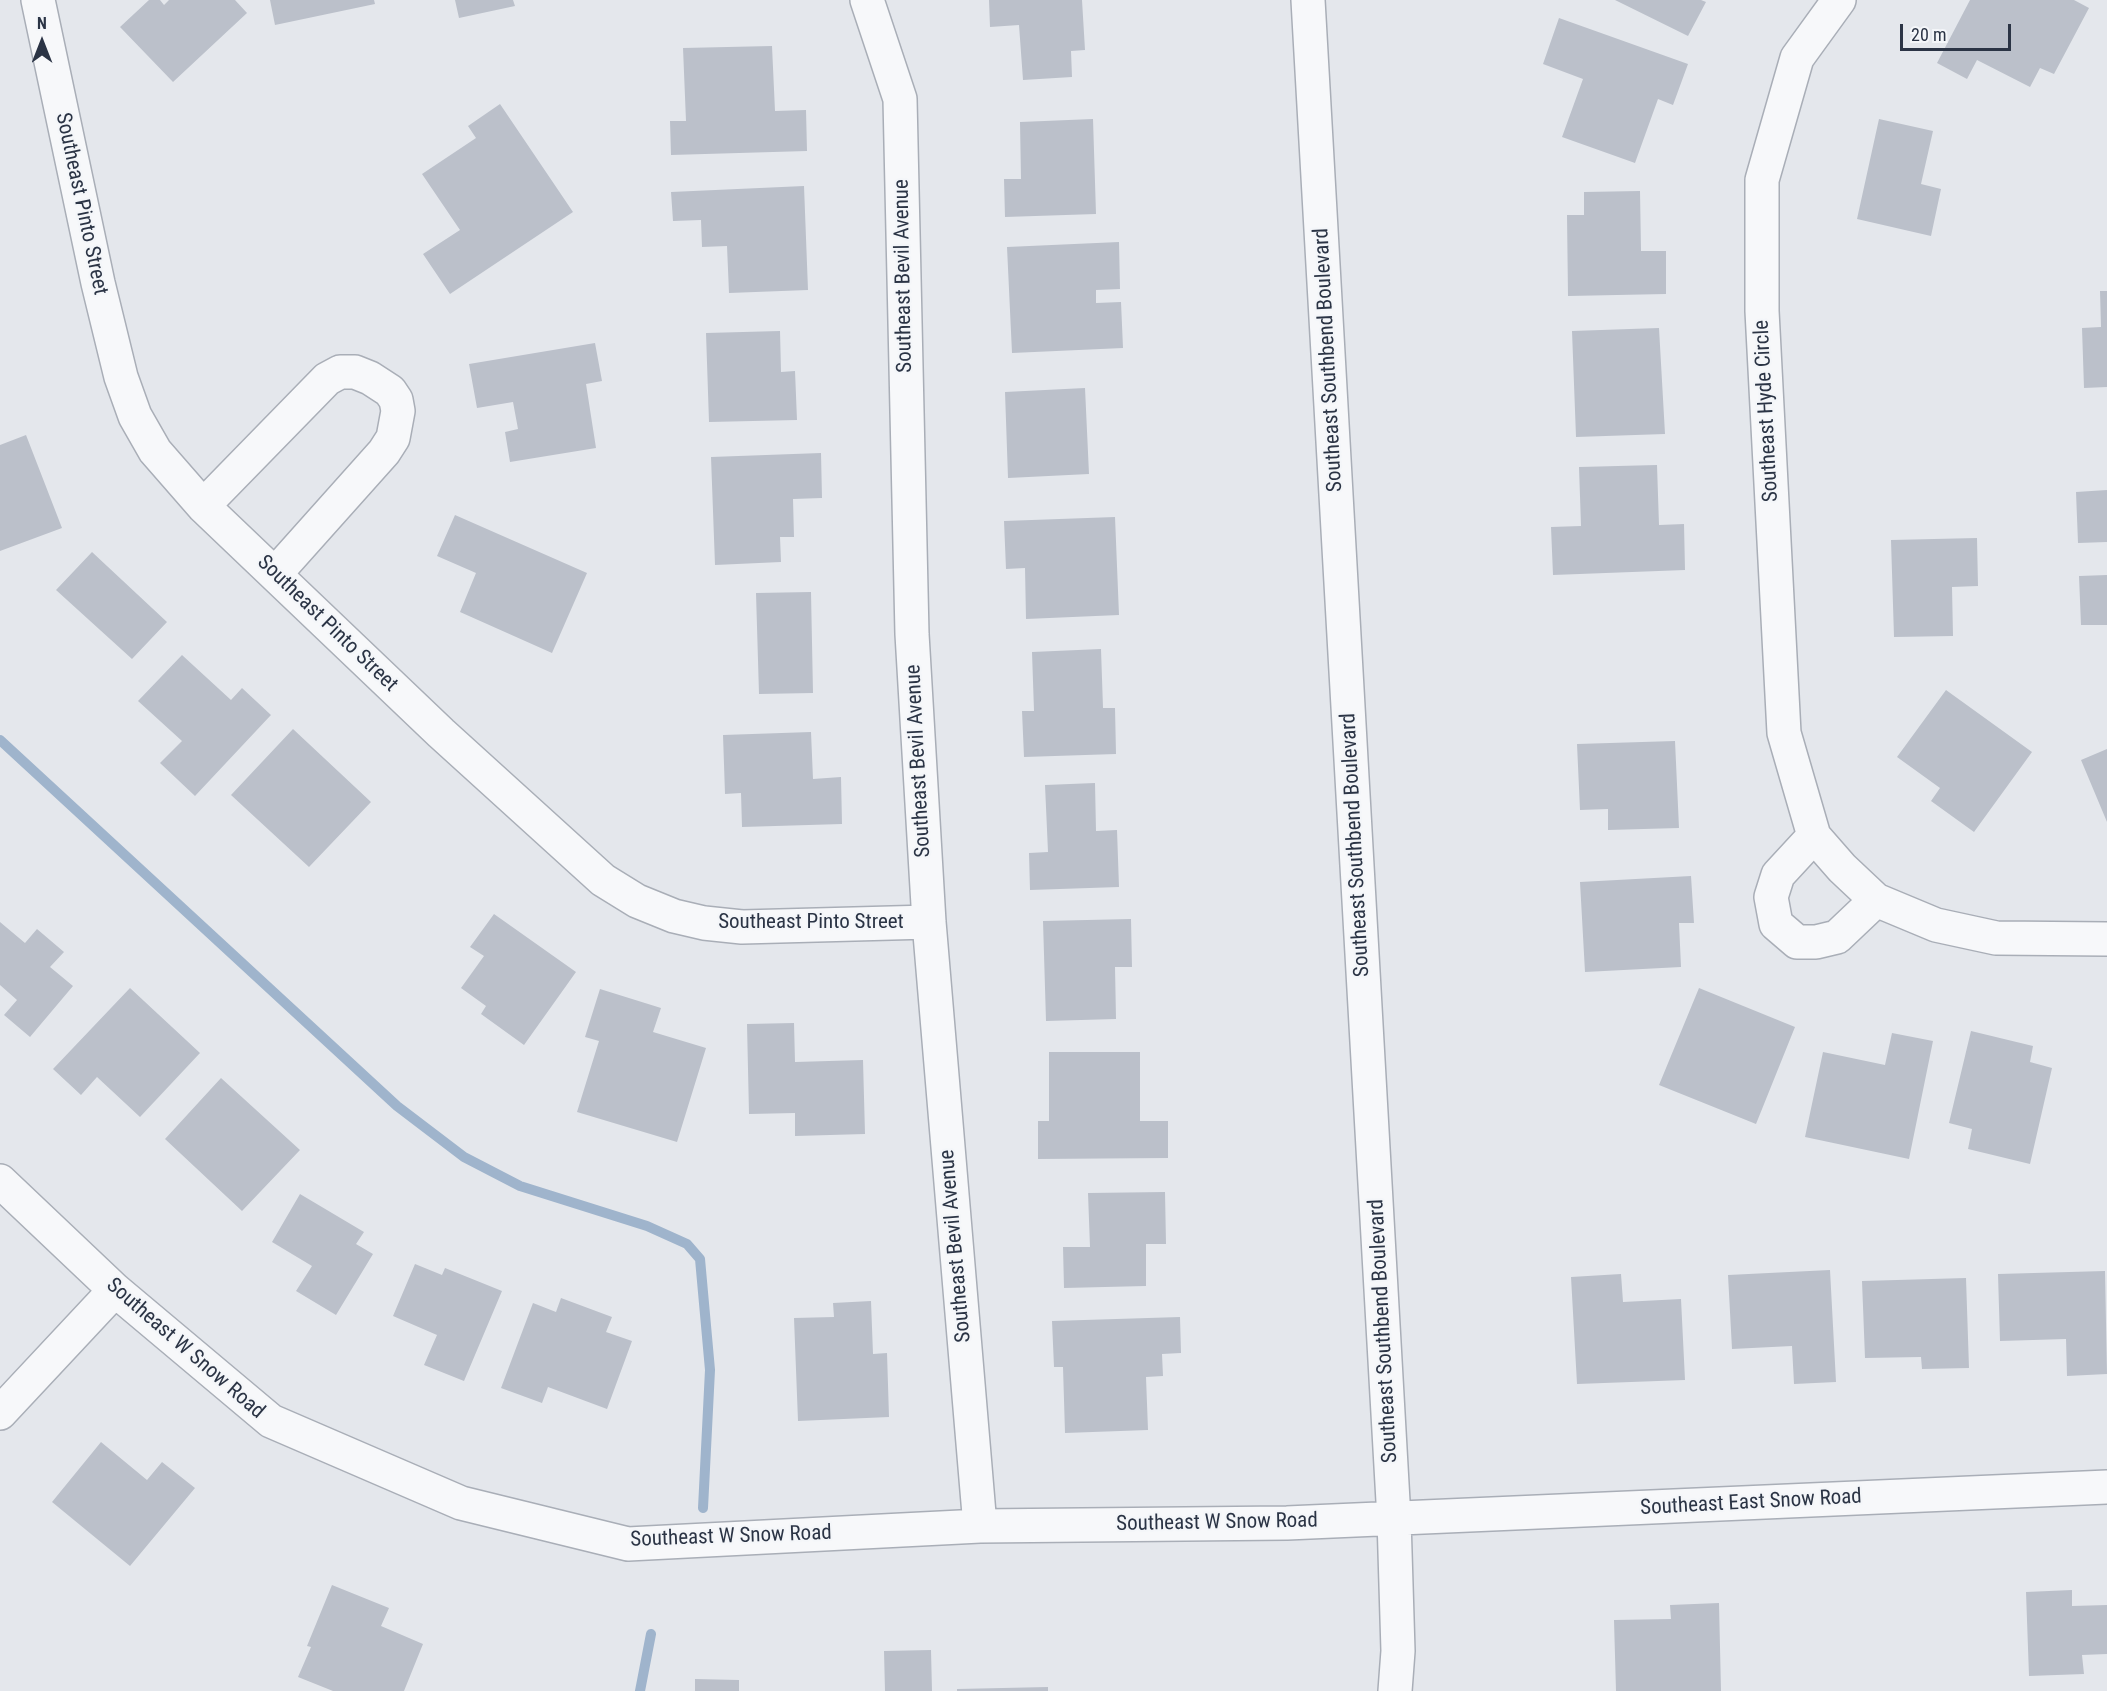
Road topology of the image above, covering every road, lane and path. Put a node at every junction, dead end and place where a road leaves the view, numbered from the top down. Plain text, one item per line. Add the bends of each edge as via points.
1 (38, 0) edge
2 (867, 0) edge
3 (1308, 0) edge
4 (1839, 0) edge
5 (203, 506) junction
6 (275, 574) junction
7 (1814, 836) junction
8 (1875, 900) junction
9 (929, 922) junction
10 (2107, 939) edge
11 (0, 1181) edge
12 (116, 1290) junction
13 (0, 1413) edge
14 (2107, 1487) edge
15 (1394, 1518) junction
16 (980, 1526) junction
17 (1395, 1691) edge

1 - 5 street, Southeast Pinto Street via 121,377 135,416 155,451
2 - 9 street, Southeast Bevil Avenue via 900,99 912,634
3 - 15 street, Southeast Southbend Boulevard
4 - 7 street, Southeast Hyde Circle via 1797,58 1762,180 1762,311 1784,734
5 - 6 street, Southeast Pinto Street
5 - 6 street via 327,379 340,372 355,372 390,391 398,411 393,438
6 - 9 street, Southeast Pinto Street via 441,733 603,880 637,901 674,916 742,927
7 - 8 street, Southeast Hyde Circle
7 - 8 street via 1778,875 1771,897 1776,924 1797,942 1837,937
8 - 10 street, Southeast Hyde Circle via 1936,925 1996,938
9 - 16 street, Southeast Bevil Avenue
11 - 12 street, Southeast W Snow Road
12 - 13 street
12 - 16 street, Southeast W Snow Road via 271,1421 461,1503 628,1544
14 - 15 street, Southeast East Snow Road
15 - 16 street, Southeast W Snow Road
15 - 17 street, Southeast Southbend Boulevard via 1398,1651

